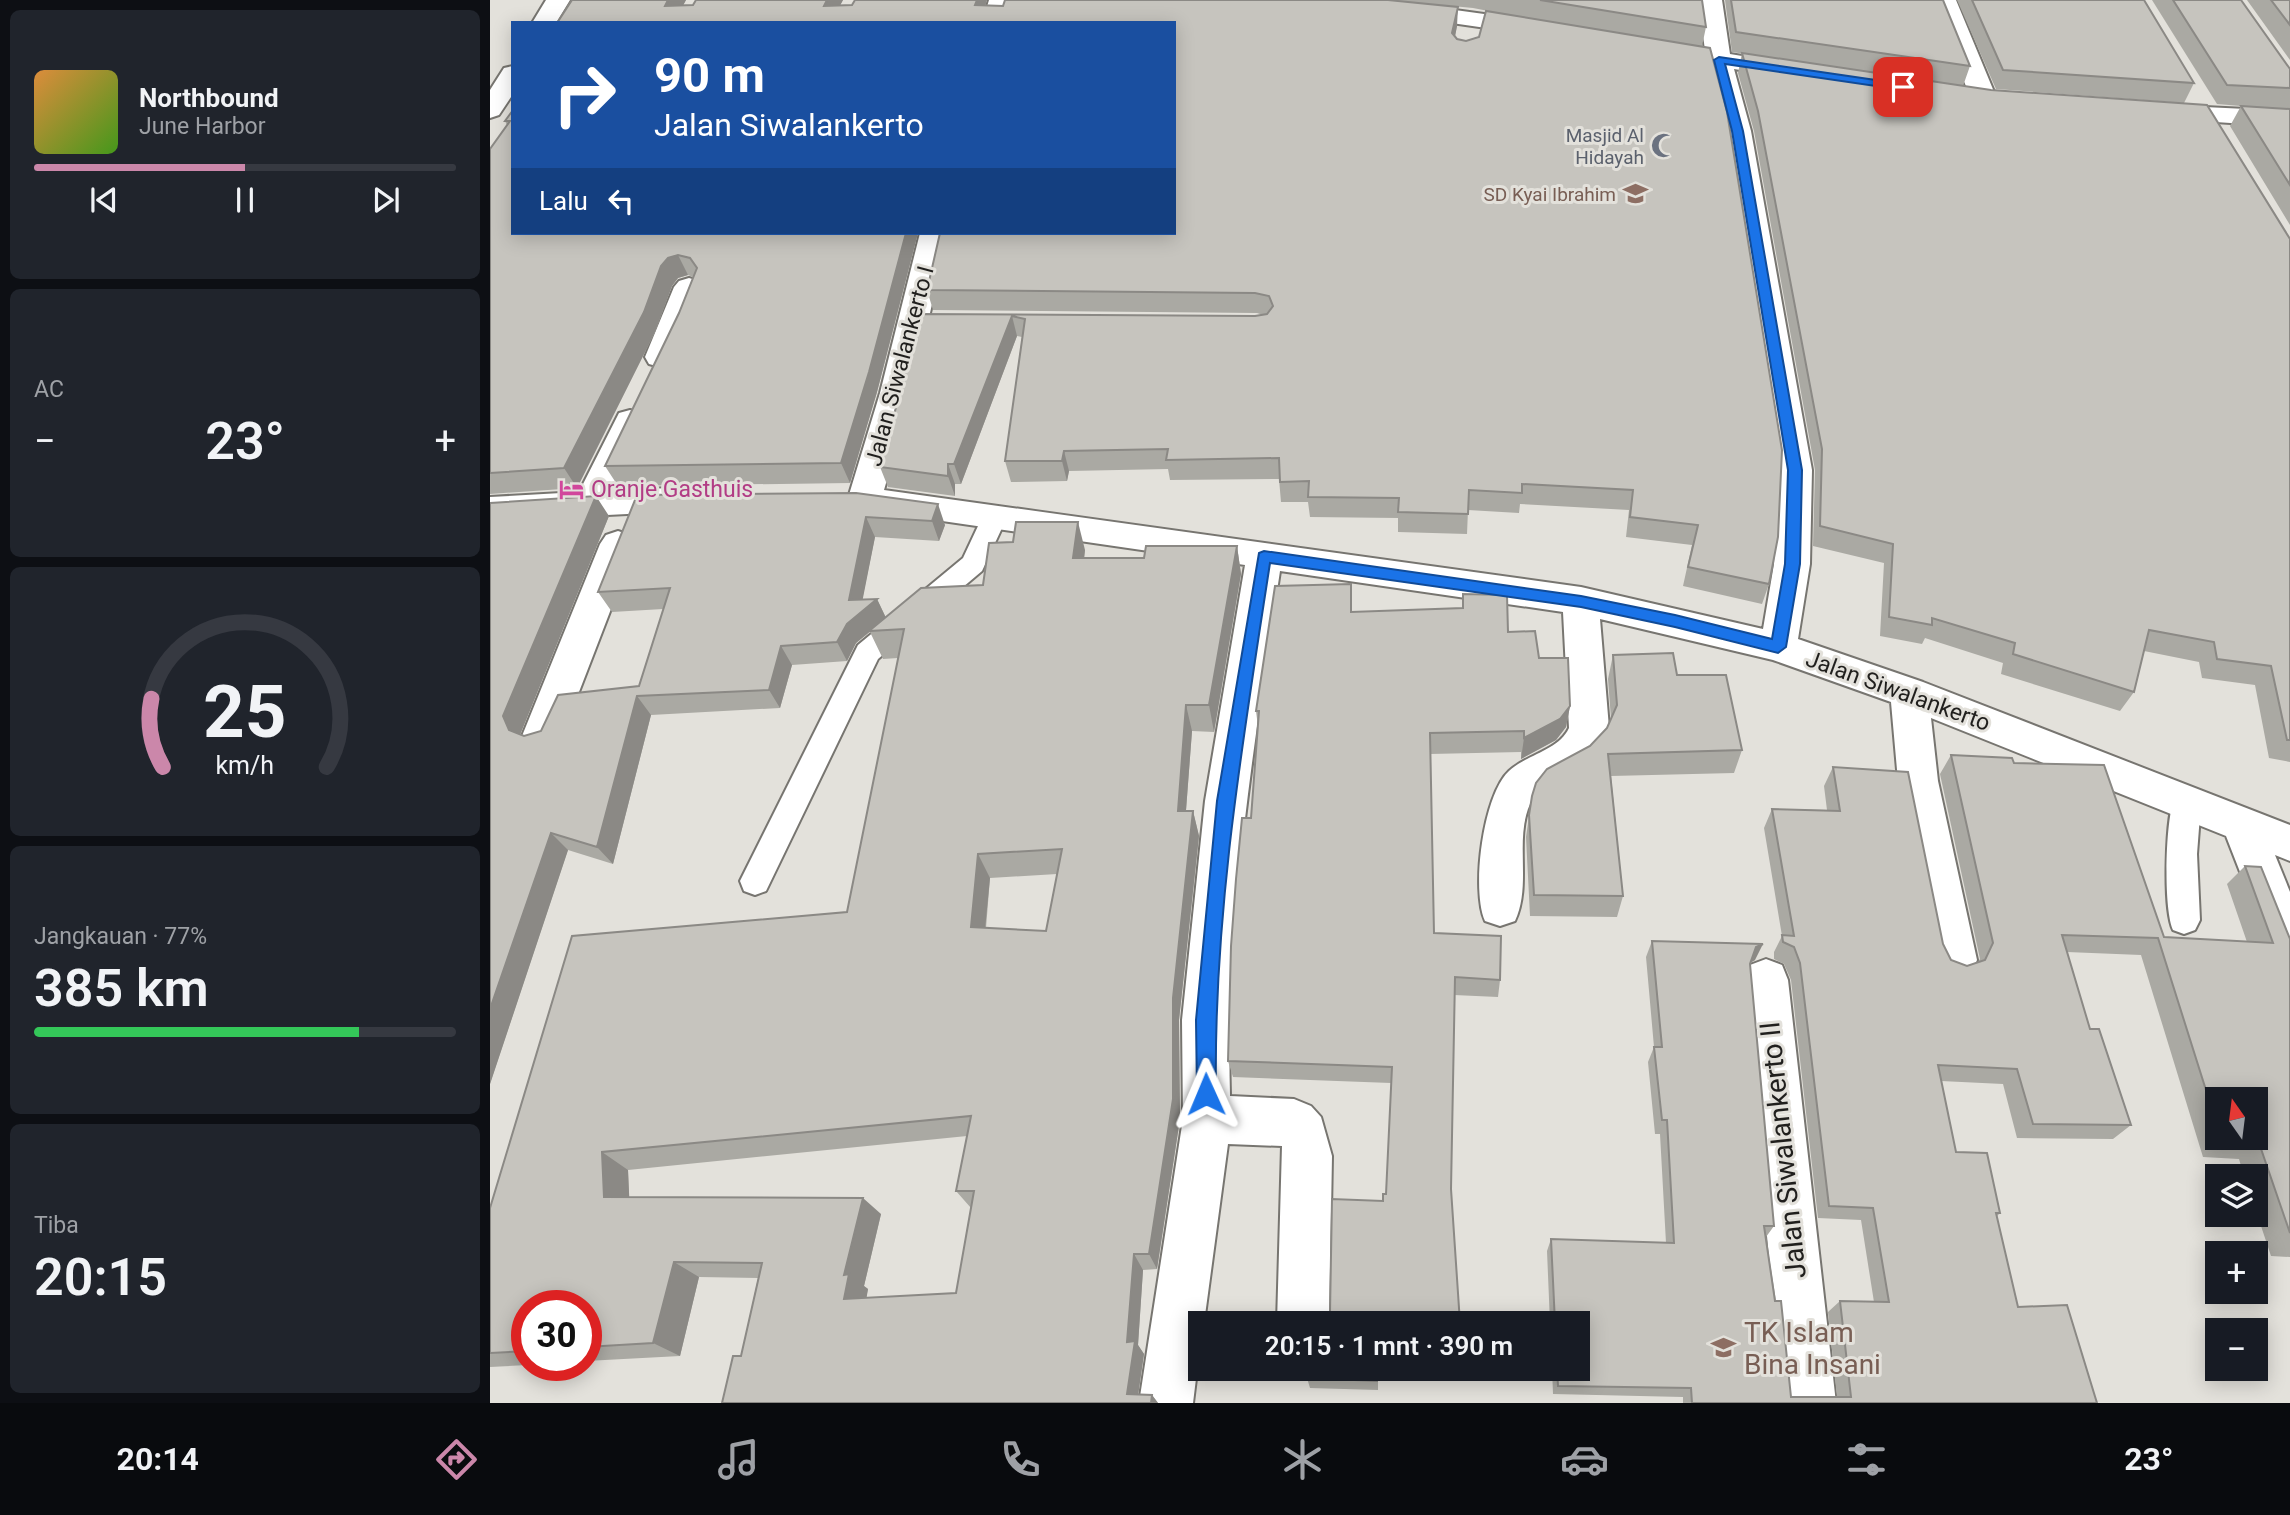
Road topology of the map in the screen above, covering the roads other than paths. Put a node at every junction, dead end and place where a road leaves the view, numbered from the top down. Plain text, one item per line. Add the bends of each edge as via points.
1 (558, 0) edge
2 (1001, 0) edge
3 (1518, 0) edge
4 (1710, 0) edge
5 (1944, 0) edge
6 (1386, 9) edge
7 (545, 21) edge
8 (995, 21) edge
9 (1515, 25) junction
10 (1556, 32) edge
11 (1637, 46) edge
12 (1719, 60) junction
13 (1811, 74) edge
14 (511, 76) edge
15 (2192, 89) edge
16 (1952, 94) edge
17 (490, 110) edge
18 (2142, 112) edge
19 (2208, 115) junction
20 (2290, 119) edge
21 (2223, 142) edge
22 (942, 235) edge
23 (689, 287) edge
24 (725, 498) edge
25 (827, 498) edge
26 (865, 498) junction
27 (636, 500) junction
28 (590, 504) junction
29 (490, 509) edge
30 (995, 515) junction
31 (1264, 557) junction
32 (1581, 601) junction
33 (1778, 647) junction
34 (1909, 693) junction
35 (542, 736) edge
36 (2186, 802) junction
37 (2244, 825) junction
38 (2290, 843) edge
39 (755, 881) dead end
40 (1500, 907) dead end
41 (2183, 920) dead end
42 (2290, 945) edge
43 (1955, 960) edge
44 (1766, 980) dead end
45 (1207, 1119) junction
46 (1303, 1311) edge
47 (1166, 1403) edge
48 (1809, 1403) edge

1 - 7 street
2 - 8 street
3 - 9 street
4 - 12 street
5 - 16 street via 1997,100
6 - 9 street via 1438,14 1471,29
9 - 10 street
11 - 12 street
12 - 13 street
12 - 33 street via 1738,131 1795,470 1793,564
14 - 17 street
15 - 19 street
18 - 19 street
19 - 20 street
19 - 21 street
22 - 26 street, Jalan Siwalankerto I via 926,323 896,393
23 - 28 street via 672,333
24 - 27 street
25 - 26 street, Jalan Siwalankerto
26 - 30 street, Jalan Siwalankerto
27 - 28 street
27 - 35 street
28 - 29 street
30 - 31 street, Jalan Siwalankerto
30 - 39 lane via 973,564 868,652
31 - 32 street, Jalan Siwalankerto
31 - 45 street via 1225,801 1205,1020
32 - 33 street, Jalan Siwalankerto
32 - 40 street via 1586,741 1514,791 1508,807
33 - 34 street, Jalan Siwalankerto
34 - 36 street, Jalan Siwalankerto
34 - 43 street via 1918,781
36 - 37 street, Jalan Siwalankerto
36 - 41 lane
37 - 38 street, Jalan Siwalankerto
37 - 42 street
44 - 48 street, Jalan Siwalankerto II
45 - 46 street via 1294,1124 1304,1134 1308,1156
45 - 47 street

